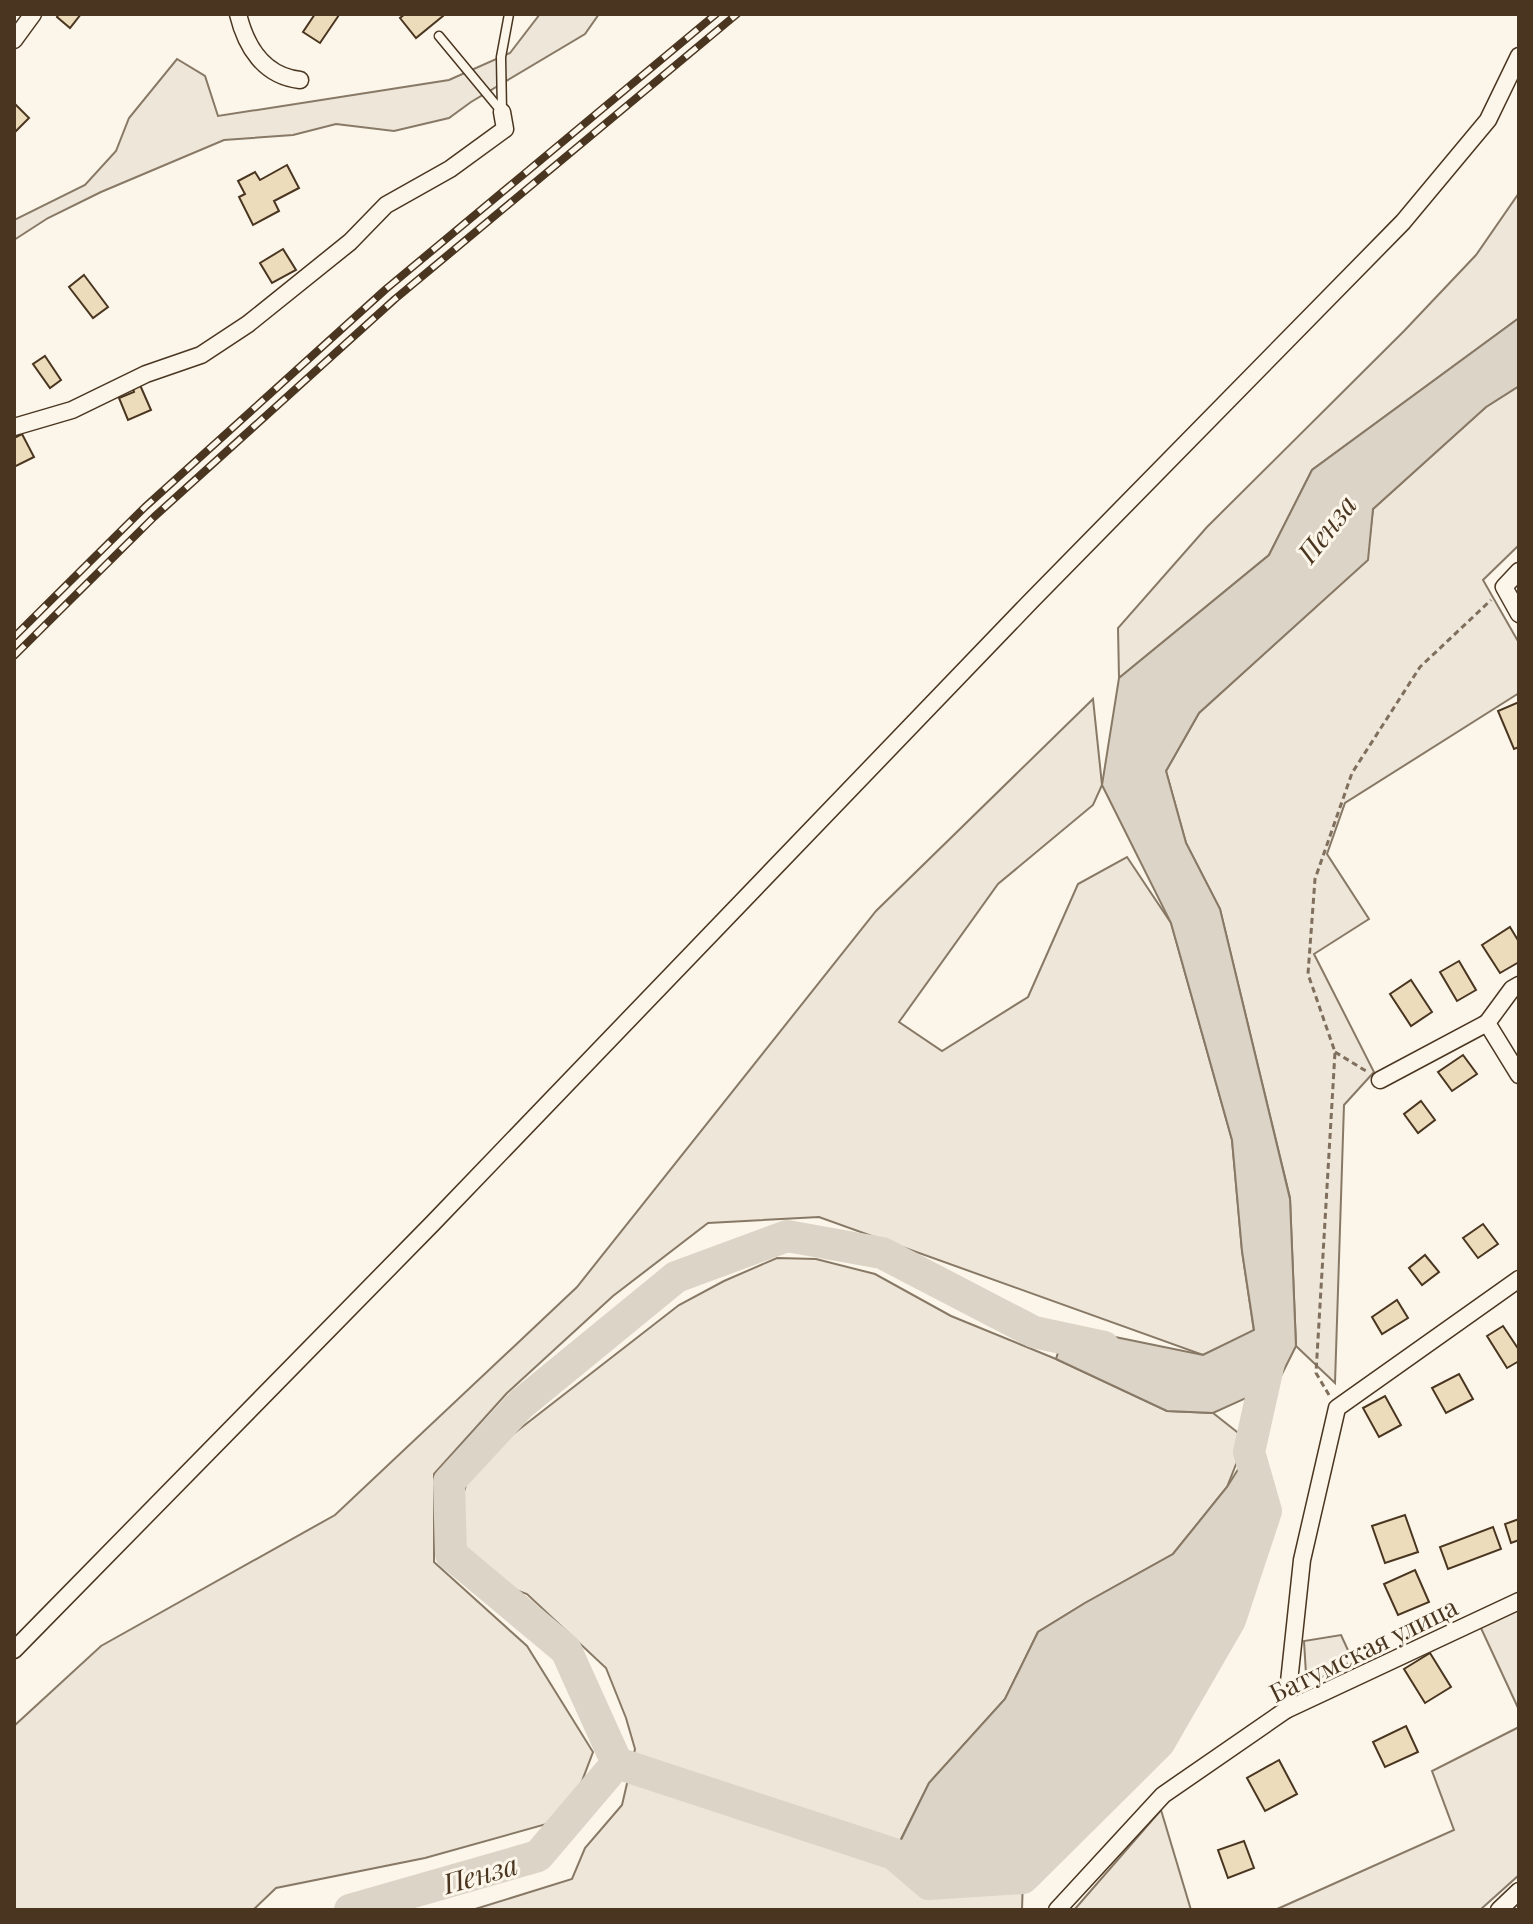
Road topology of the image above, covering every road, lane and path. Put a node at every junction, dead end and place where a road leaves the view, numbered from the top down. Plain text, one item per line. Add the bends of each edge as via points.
1 (33, 14) edge
2 (238, 14) edge
3 (509, 14) edge
4 (439, 36) dead end
5 (14, 40) edge
6 (1519, 56) edge
7 (300, 80) dead end
8 (502, 112) junction
9 (14, 427) edge
10 (1519, 571) edge
11 (1504, 587) junction
12 (1519, 614) edge
13 (1519, 985) edge
14 (1487, 1023) junction
15 (1335, 1052) junction
16 (1519, 1075) edge
17 (1380, 1080) joint
18 (1519, 1279) edge
19 (1337, 1408) junction
20 (1519, 1601) edge
21 (14, 1650) edge
22 (1286, 1710) junction
23 (1519, 1891) edge
24 (1057, 1910) edge
25 (1499, 1910) edge

1 - 5 street
2 - 7 street via 242,32 263,65 284,78
3 - 8 lane via 501,57
4 - 8 lane
6 - 21 street via 1488,120 1403,222
8 - 9 street via 505,129 450,169 386,205 350,242 201,355 146,374 72,410
10 - 11 street
11 - 12 street
11 - 15 path via 1420,667 1352,773 1315,879 1308,974
13 - 14 street
14 - 16 street
14 - 17 street
15 - 17 path
15 - 19 path via 1316,1373
18 - 19 street
19 - 22 street via 1302,1560
20 - 22 street, Батумская улица
22 - 24 street, Батумская улица via 1163,1795
23 - 25 street

